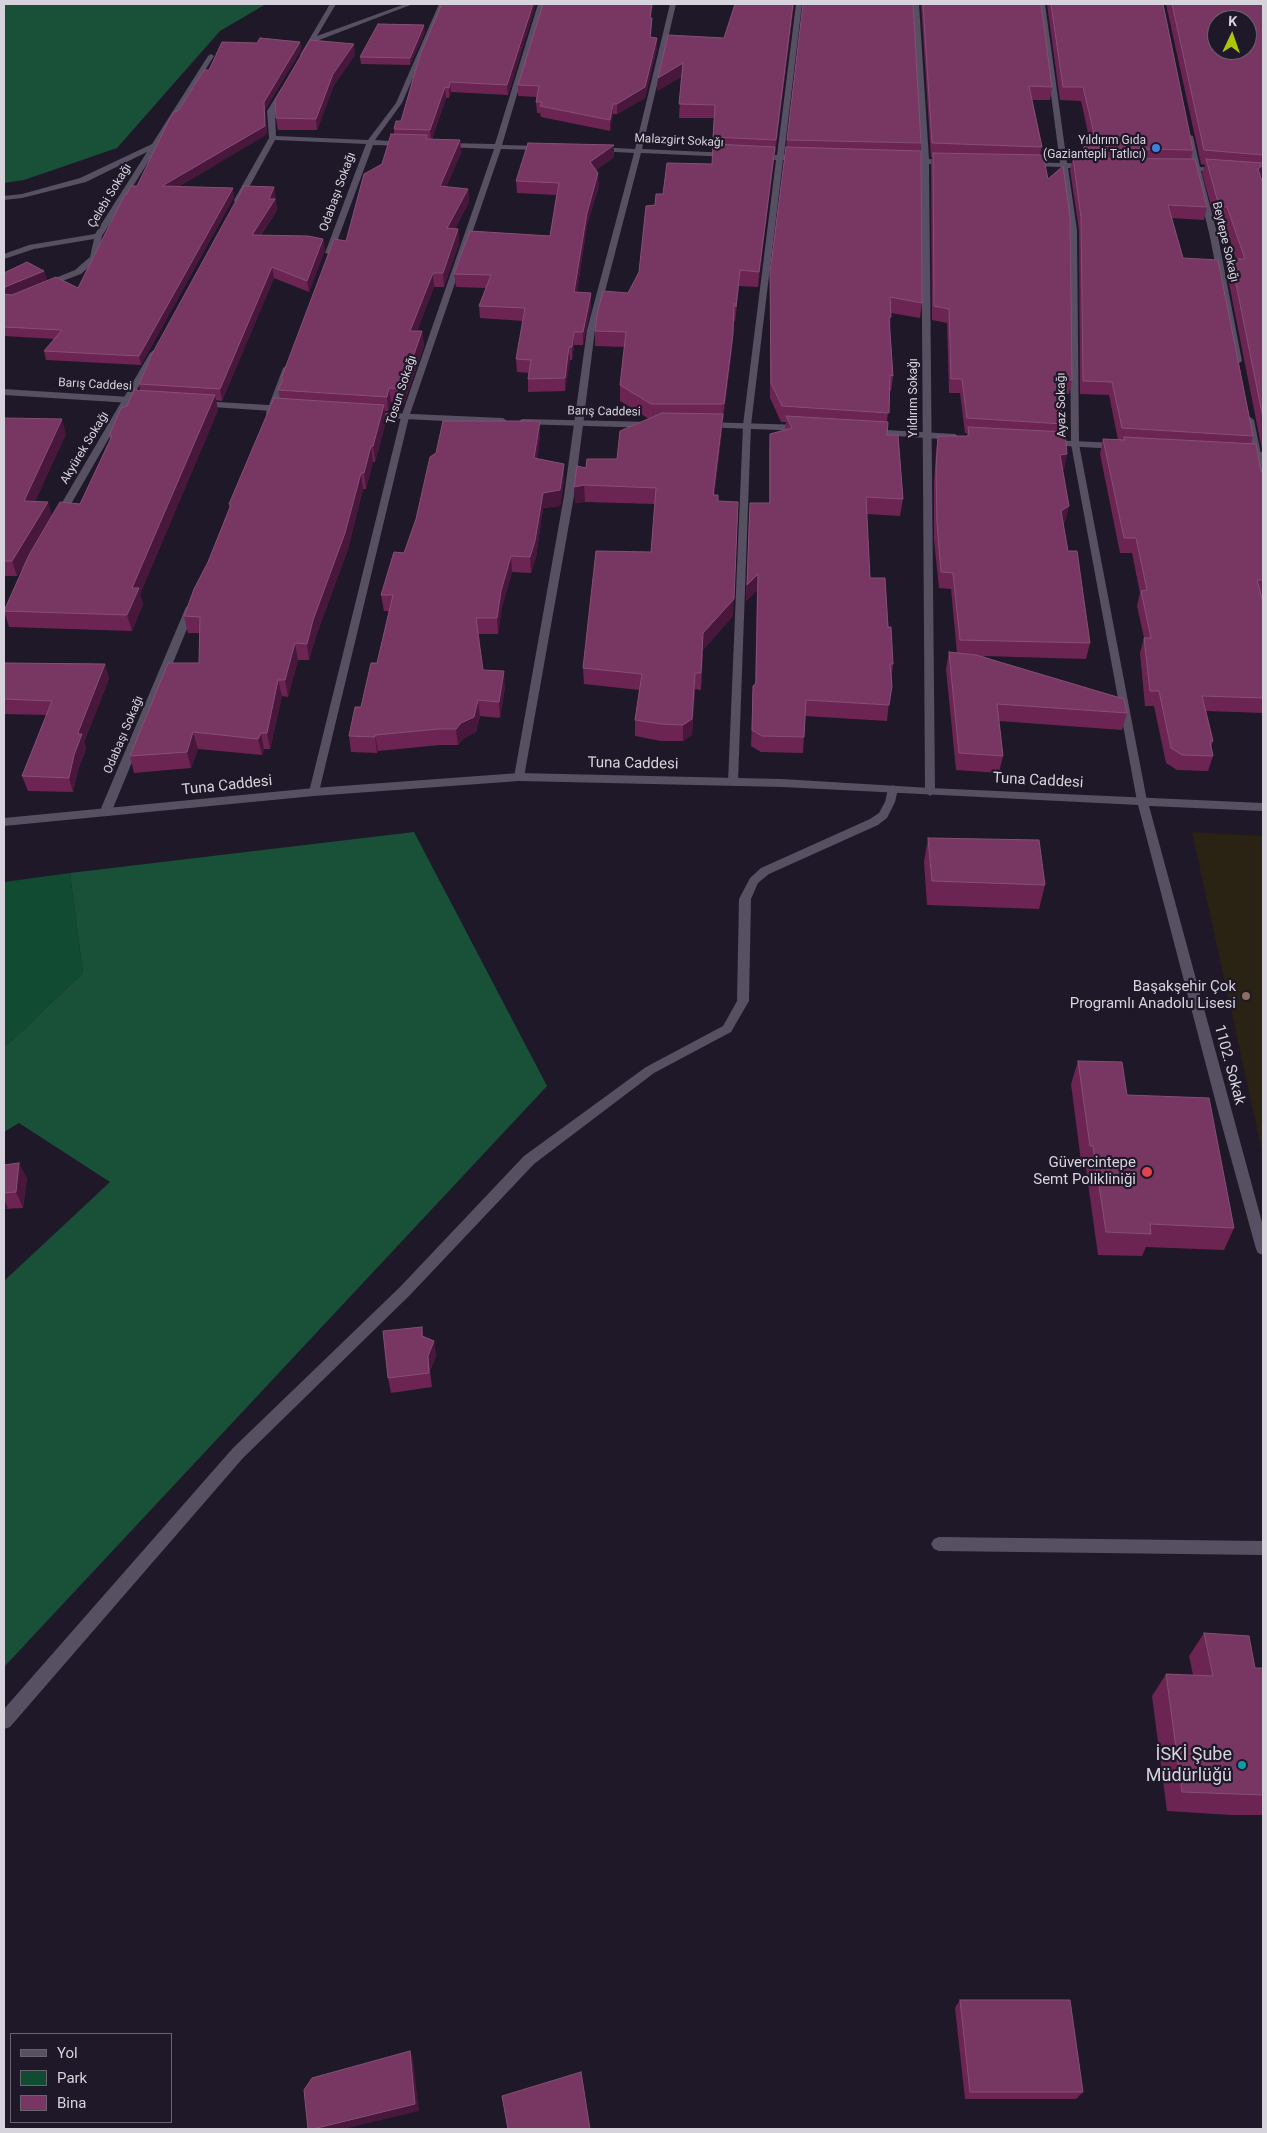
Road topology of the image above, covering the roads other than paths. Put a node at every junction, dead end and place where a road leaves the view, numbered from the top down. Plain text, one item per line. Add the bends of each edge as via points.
1 (333, 4) edge
2 (410, 4) edge
3 (442, 4) edge
4 (541, 4) edge
5 (672, 4) edge
6 (799, 4) edge
7 (916, 4) edge
8 (1042, 4) edge
9 (311, 42) junction
10 (211, 56) dead end
11 (298, 65) edge
12 (288, 80) edge
13 (1188, 129) edge
14 (273, 138) junction
15 (370, 143) junction
16 (409, 144) edge
17 (154, 145) junction
18 (439, 145) edge
19 (498, 147) junction
20 (548, 148) edge
21 (588, 149) edge
22 (638, 150) junction
23 (743, 156) edge
24 (752, 156) edge
25 (781, 158) junction
26 (810, 158) edge
27 (896, 161) edge
28 (925, 162) junction
29 (955, 162) edge
30 (1024, 164) edge
31 (1064, 165) junction
32 (1092, 166) edge
33 (1168, 168) edge
34 (1196, 168) junction
35 (1225, 170) edge
36 (4, 198) edge
37 (234, 207) edge
38 (98, 236) junction
39 (4, 257) edge
40 (326, 262) edge
41 (36, 290) edge
42 (157, 347) edge
43 (289, 362) edge
44 (1240, 369) edge
45 (4, 392) edge
46 (128, 400) junction
47 (157, 401) edge
48 (195, 403) edge
49 (1247, 407) edge
50 (272, 408) junction
51 (300, 410) edge
52 (357, 414) edge
53 (405, 418) junction
54 (578, 424) junction
55 (668, 425) edge
56 (698, 425) edge
57 (747, 425) junction
58 (265, 426) edge
59 (817, 429) edge
60 (857, 432) edge
61 (926, 436) junction
62 (966, 438) edge
63 (1036, 442) edge
64 (1075, 444) junction
65 (1123, 447) edge
66 (1228, 453) edge
67 (1260, 454) edge
68 (1263, 485) edge
69 (52, 527) edge
70 (195, 596) edge
71 (520, 777) junction
72 (733, 782) junction
73 (893, 790) junction
74 (314, 792) junction
75 (930, 792) junction
76 (1142, 801) junction
77 (1263, 807) edge
78 (104, 813) junction
79 (4, 822) edge
80 (1263, 1249) edge
81 (939, 1544) dead end
82 (1263, 1548) edge
83 (4, 1721) edge

1 - 9 street
2 - 9 street
3 - 15 street, Odabaşı Sokağı via 399,104
4 - 19 street, Tosun Sokağı
5 - 22 street
6 - 25 street
7 - 28 street, Yıldırım Sokağı
8 - 31 street, Ayaz Sokağı
9 - 11 street
10 - 17 street, Çelebi Sokağı
12 - 14 street via 271,111
13 - 34 street, Beytepe Sokağı
14 - 15 street
14 - 37 street
15 - 16 street
15 - 40 street, Odabaşı Sokağı
17 - 36 street, Çelebi Sokağı via 84,180
17 - 38 street, Çelebi Sokağı
18 - 19 street
19 - 20 street
19 - 53 street, Tosun Sokağı
21 - 22 street, Malazgirt Sokağı
22 - 23 street, Malazgirt Sokağı
22 - 54 street via 591,330
24 - 25 street
25 - 26 street
25 - 57 street
27 - 28 street
28 - 29 street
28 - 61 street, Yıldırım Sokağı
30 - 31 street
31 - 32 street
31 - 64 street, Ayaz Sokağı via 1073,230
33 - 34 street
34 - 35 street
34 - 44 street, Beytepe Sokağı via 1214,237
38 - 39 street via 32,247
38 - 41 street, Çelebi Sokağı via 94,258 78,272
42 - 46 street, Akyürek Sokağı
43 - 50 street
45 - 46 street, Barış Caddesi
46 - 47 street, Barış Caddesi
46 - 69 street, Akyürek Sokağı
48 - 50 street
49 - 67 street
50 - 51 street
50 - 58 street
52 - 53 street, Barış Caddesi
53 - 54 street, Barış Caddesi
53 - 74 street, Tosun Sokağı
54 - 55 street, Barış Caddesi
54 - 71 street via 569,496
56 - 57 street
57 - 59 street
57 - 72 street
60 - 61 street
61 - 62 street
61 - 75 street, Yıldırım Sokağı
63 - 64 street
64 - 65 street
64 - 76 street, Ayaz Sokağı
66 - 67 street
67 - 68 street
70 - 78 street, Odabaşı Sokağı
71 - 72 street, Tuna Caddesi
71 - 74 street, Tuna Caddesi
72 - 73 street, Tuna Caddesi
73 - 75 street, Tuna Caddesi
73 - 83 street via 883,815 874,822 766,871 754,882 745,899 743,1002 727,1030 650,1070 528,1160 405,1291 238,1452
74 - 78 street, Tuna Caddesi
75 - 76 street, Tuna Caddesi
76 - 77 street, Tuna Caddesi
76 - 80 street, 1102. Sokak
78 - 79 street, Tuna Caddesi
81 - 82 street

